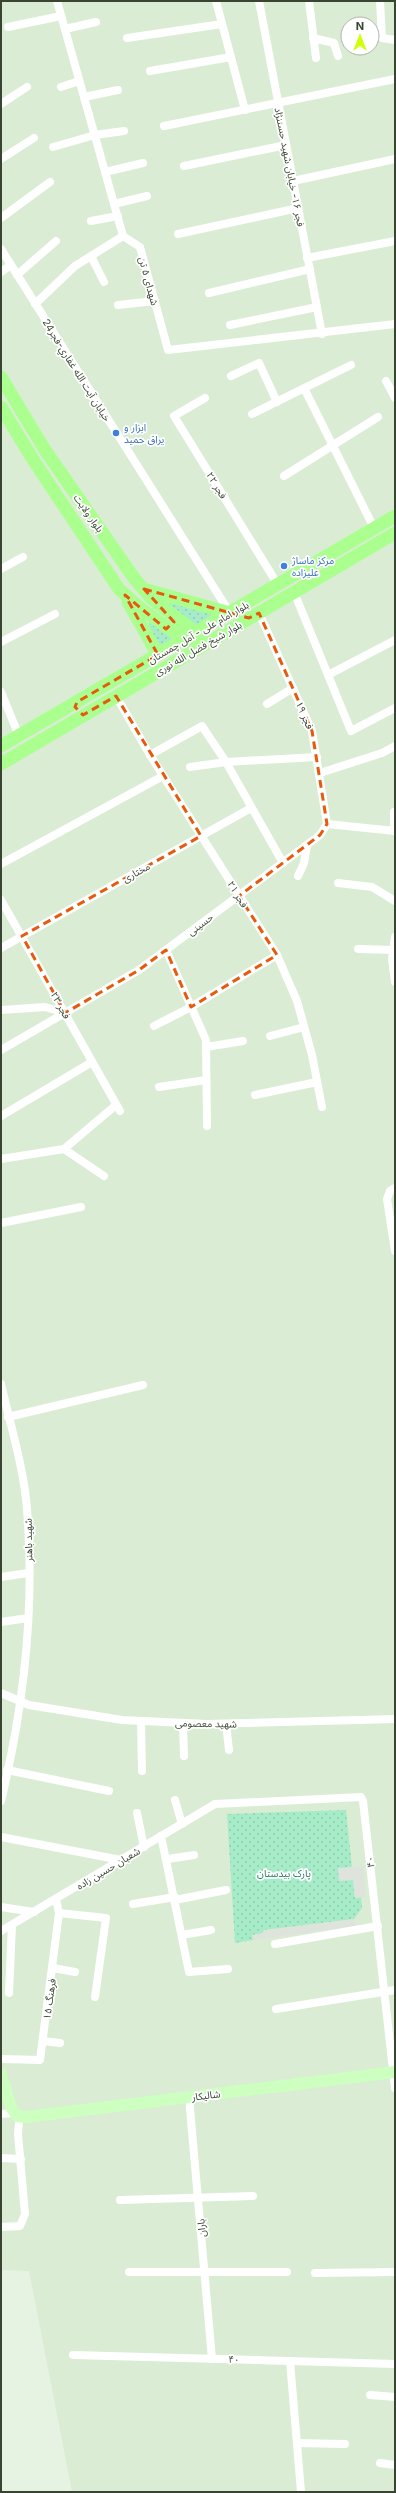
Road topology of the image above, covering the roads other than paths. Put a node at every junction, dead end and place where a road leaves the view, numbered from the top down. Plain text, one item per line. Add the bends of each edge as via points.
1 (57, 1) edge
2 (216, 1) edge
3 (259, 1) edge
4 (309, 1) edge
5 (380, 1) edge
6 (61, 16) junction
7 (96, 22) dead end
8 (222, 24) junction
9 (8, 27) dead end
10 (65, 29) junction
11 (127, 38) dead end
12 (313, 38) junction
13 (395, 40) edge
14 (338, 56) dead end
15 (231, 57) junction
16 (316, 58) dead end
17 (150, 71) dead end
18 (395, 80) edge
19 (79, 81) junction
20 (27, 87) dead end
21 (60, 87) dead end
22 (118, 90) dead end
23 (84, 97) junction
24 (278, 103) junction
25 (1, 104) edge
26 (244, 110) junction
27 (164, 126) dead end
28 (124, 131) dead end
29 (95, 135) junction
30 (34, 138) dead end
31 (286, 145) junction
32 (53, 147) dead end
33 (1, 159) edge
34 (395, 159) edge
35 (143, 163) dead end
36 (184, 166) dead end
37 (105, 172) junction
38 (293, 181) junction
39 (50, 182) dead end
40 (147, 196) dead end
41 (114, 204) junction
42 (298, 208) junction
43 (118, 216) junction
44 (1, 218) edge
45 (91, 221) dead end
46 (178, 234) dead end
47 (124, 236) junction
48 (395, 240) edge
49 (56, 241) dead end
50 (1, 249) edge
51 (92, 256) junction
52 (308, 258) junction
53 (11, 265) junction
54 (310, 269) junction
55 (1, 272) edge
56 (17, 275) junction
57 (104, 282) dead end
58 (209, 293) dead end
59 (155, 301) junction
60 (35, 304) junction
61 (118, 305) dead end
62 (317, 307) junction
63 (395, 324) edge
64 (230, 325) dead end
65 (322, 334) junction
66 (351, 365) dead end
67 (231, 376) dead end
68 (1, 377) edge
69 (386, 380) dead end
70 (304, 388) junction
71 (205, 398) dead end
72 (395, 398) edge
73 (277, 402) junction
74 (1, 407) edge
75 (252, 414) dead end
76 (378, 417) dead end
77 (332, 446) junction
78 (284, 476) dead end
79 (395, 516) edge
80 (374, 528) junction
81 (395, 533) edge
82 (23, 557) dead end
83 (1, 569) edge
84 (278, 585) junction
85 (294, 592) junction
86 (148, 593) junction
87 (125, 595) junction
88 (140, 608) junction
89 (230, 613) junction
90 (259, 613) junction
91 (55, 614) dead end
92 (190, 636) junction
93 (395, 640) edge
94 (1, 642) edge
95 (198, 648) junction
96 (158, 655) junction
97 (328, 675) junction
98 (293, 688) junction
99 (1, 692) edge
100 (116, 696) junction
101 (77, 702) junction
102 (267, 704) dead end
103 (395, 708) edge
104 (83, 715) junction
105 (48, 719) junction
106 (55, 732) junction
107 (19, 736) junction
108 (1, 746) edge
109 (395, 746) edge
110 (150, 755) junction
111 (317, 757) junction
112 (226, 762) junction
113 (1, 764) edge
114 (190, 767) dead end
115 (320, 773) junction
116 (163, 776) junction
117 (251, 808) junction
118 (394, 812) edge
119 (327, 824) junction
120 (394, 831) edge
121 (201, 836) junction
122 (307, 845) junction
123 (282, 863) junction
124 (1, 864) edge
125 (298, 876) dead end
126 (338, 884) dead end
127 (239, 896) junction
128 (1, 900) edge
129 (395, 901) edge
130 (22, 936) junction
131 (395, 937) edge
132 (1, 948) edge
133 (358, 949) dead end
134 (166, 950) junction
135 (394, 950) junction
136 (277, 955) junction
137 (395, 980) edge
138 (191, 1007) junction
139 (1, 1010) edge
140 (65, 1013) junction
141 (154, 1026) dead end
142 (304, 1027) junction
143 (270, 1036) dead end
144 (243, 1041) dead end
145 (206, 1047) junction
146 (1, 1050) edge
147 (92, 1062) junction
148 (206, 1080) junction
149 (317, 1082) junction
150 (159, 1087) dead end
151 (255, 1095) dead end
152 (322, 1107) dead end
153 (1, 1116) edge
154 (207, 1126) dead end
155 (64, 1149) junction
156 (1, 1159) edge
157 (104, 1176) dead end
158 (395, 1188) edge
159 (81, 1207) dead end
160 (1, 1223) edge
161 (395, 1251) edge
162 (1, 1384) edge
163 (143, 1385) dead end
164 (8, 1417) junction
165 (28, 1573) junction
166 (1, 1577) edge
167 (28, 1618) junction
168 (1, 1622) edge
169 (1, 1693) edge
170 (19, 1699) junction
171 (395, 1719) edge
172 (141, 1721) junction
173 (183, 1723) junction
174 (226, 1724) junction
175 (228, 1750) dead end
176 (184, 1756) dead end
177 (7, 1770) junction
178 (142, 1771) dead end
179 (109, 1791) dead end
180 (175, 1800) dead end
181 (1, 1801) edge
182 (215, 1804) joint
183 (137, 1813) dead end
184 (182, 1824) junction
185 (161, 1836) junction
186 (1, 1837) edge
187 (144, 1846) junction
188 (194, 1855) dead end
189 (168, 1859) junction
190 (121, 1860) junction
191 (226, 1890) dead end
192 (175, 1898) junction
193 (56, 1899) junction
194 (133, 1904) dead end
195 (1, 1907) edge
196 (34, 1912) junction
197 (59, 1913) junction
198 (12, 1925) junction
199 (378, 1926) junction
200 (210, 1930) dead end
201 (1, 1931) edge
202 (182, 1935) junction
203 (275, 1944) dead end
204 (53, 1968) junction
205 (228, 1969) dead end
206 (75, 1972) dead end
207 (395, 1990) edge
208 (9, 1992) dead end
209 (385, 1992) junction
210 (95, 1997) dead end
211 (276, 2009) dead end
212 (43, 2040) junction
213 (60, 2044) dead end
214 (1, 2059) edge
215 (394, 2072) edge
216 (1, 2074) edge
217 (395, 2088) edge
218 (189, 2097) junction
219 (1, 2114) edge
220 (17, 2117) junction
221 (1, 2158) edge
222 (21, 2159) junction
223 (253, 2196) dead end
224 (198, 2197) junction
225 (120, 2200) dead end
226 (1, 2227) edge
227 (129, 2272) dead end
228 (204, 2272) junction
229 (287, 2272) dead end
230 (395, 2272) edge
231 (315, 2274) dead end
232 (73, 2355) dead end
233 (212, 2359) junction
234 (290, 2361) junction
235 (395, 2364) edge
236 (370, 2395) dead end
237 (395, 2397) edge
238 (297, 2443) junction
239 (345, 2444) dead end
240 (380, 2463) dead end
241 (395, 2465) edge
242 (301, 2492) edge

1 - 6 street
2 - 8 street
3 - 24 street, فجر ۱۶- خیابان شهید حسننژاد
4 - 12 street
5 - 13 street via 382,38
6 - 9 street
6 - 10 street
7 - 10 street
8 - 11 street
8 - 15 street
10 - 19 street
12 - 14 street via 334,43
12 - 16 street
15 - 17 street
15 - 26 street
18 - 24 street
19 - 21 street
19 - 23 street
20 - 25 street
22 - 23 street
23 - 29 street
24 - 26 street
24 - 31 street, فجر ۱۶- خیابان شهید حسننژاد
26 - 27 street
28 - 29 street
29 - 32 street
29 - 37 street
30 - 33 street
31 - 36 street
31 - 38 street, فجر ۱۶- خیابان شهید حسننژاد
34 - 38 street
35 - 37 street
37 - 41 street
38 - 42 street, فجر ۱۶- خیابان شهید حسننژاد
39 - 44 street
40 - 41 street
41 - 43 street
42 - 46 street
42 - 52 street, فجر ۱۶- خیابان شهید حسننژاد
43 - 45 street
43 - 47 street
47 - 51 street
47 - 59 street, شهدای ۵ تن via 140,247
48 - 52 street
49 - 56 street
50 - 53 street, خيابان آيت الله غفاري-فجر24
51 - 57 street
51 - 60 street via 75,266
52 - 54 street, فجر ۱۶- خیابان شهید حسننژاد
53 - 55 street
53 - 56 street, خيابان آيت الله غفاري-فجر24
54 - 58 street
54 - 62 street, فجر ۱۶- خیابان شهید حسننژاد
56 - 60 street, خيابان آيت الله غفاري-فجر24
59 - 61 street
59 - 65 street, شهدای ۵ تن via 168,350
60 - 89 street, خيابان آيت الله غفاري-فجر24
62 - 64 street
62 - 65 street, فجر ۱۶- خیابان شهید حسننژاد
63 - 65 street
66 - 70 street
67 - 73 street via 259,363
68 - 86 main road, بلوار ولایت via 45,450 134,578
69 - 72 street
70 - 73 street
70 - 77 street
71 - 84 street, فجر ۲۲ via 174,416
73 - 75 street
74 - 87 main road, بلوار ولایت via 32,458
76 - 77 street
77 - 78 street
77 - 80 street
79 - 80 main road, بلوار امام علی - آمل چمستان
80 - 84 main road, بلوار امام علی - آمل چمستان
81 - 85 main road, بلوار شیخ فضل الله نوری
82 - 83 street
84 - 89 main road, بلوار امام علی - آمل چمستان
85 - 90 main road, بلوار شیخ فضل الله نوری
85 - 97 street
86 - 88 main road via 150,605
86 - 89 main road
86 - 92 main road, بلوار ولایت
87 - 88 main road, بلوار ولایت
87 - 96 main road
88 - 92 main road, بلوار ولایت
89 - 92 main road, بلوار امام علی - آمل چمستان
90 - 95 main road, بلوار شیخ فضل الله نوری
90 - 98 street, فجر ۱۹
91 - 94 street
92 - 95 main road
92 - 96 main road, بلوار امام علی - آمل چمستان
93 - 97 street
95 - 100 main road, بلوار شیخ فضل الله نوری
96 - 101 main road, بلوار امام علی - آمل چمستان
97 - 103 street via 351,731
98 - 102 street
98 - 111 street, فجر ۱۹ via 312,731
99 - 107 street
100 - 104 main road, بلوار شیخ فضل الله نوری
100 - 110 street, فجر ۲۱
101 - 104 main road via 75,707
101 - 105 main road, بلوار امام علی - آمل چمستان
104 - 106 main road, بلوار شیخ فضل الله نوری
105 - 106 main road via 56,727
105 - 107 main road, بلوار امام علی - آمل چمستان
106 - 113 main road, بلوار شیخ فضل الله نوری
107 - 108 main road, بلوار امام علی - آمل چمستان
109 - 115 street via 382,753
110 - 112 street via 202,726
110 - 116 street, فجر ۲۱
111 - 112 street
111 - 115 street, فجر ۱۹
112 - 114 street
112 - 117 street
115 - 119 street, فجر ۱۹
116 - 121 street, فجر ۲۱
116 - 124 street
117 - 121 street, مختاری
117 - 123 street
118 - 120 street
119 - 120 street
119 - 122 street, حسینی via 320,835
121 - 127 street, فجر ۲۱
121 - 130 street, مختاری
122 - 123 street, حسینی
122 - 125 street via 304,863
123 - 127 street, حسینی
126 - 129 street via 372,887
127 - 134 street, حسینی
127 - 136 street, فجر ۲۱
128 - 130 street, فجر ۲۳
130 - 132 street, مختاری
130 - 140 street, فجر ۲۳
131 - 135 street
133 - 135 street
134 - 138 street
134 - 140 street, حسینی via 139,970
135 - 137 street
136 - 138 street
136 - 142 street, فجر ۲۱ via 297,1001
138 - 141 street
138 - 145 street via 206,1040
139 - 140 street via 45,1007
140 - 146 street, حسینی
140 - 147 street, فجر ۲۳
142 - 143 street
142 - 149 street, فجر ۲۱
144 - 145 street
145 - 148 street
147 - 153 street
147 - 155 street, فجر ۲۳ via 118,1108
148 - 150 street
148 - 154 street
149 - 151 street
149 - 152 street, فجر ۲۱
155 - 156 street
155 - 157 street
158 - 161 street via 390,1191 387,1199
159 - 160 street
162 - 164 street, شهید باهنر
163 - 164 street
164 - 165 street, شهید باهنر via 26,1498
165 - 166 street
165 - 167 street, شهید باهنر
167 - 168 street
167 - 170 street, شهید باهنر via 26,1662
169 - 170 street, شهید معصومی
170 - 172 street, شهید معصومی via 29,1705
170 - 177 street, شهید باهنر
171 - 174 street, شهید معصومی
172 - 173 street, شهید معصومی
172 - 178 street
173 - 174 street, شهید معصومی
173 - 176 street
174 - 175 street
177 - 179 street
177 - 181 street, شهید باهنر
180 - 184 street
182 - 184 street, شعبان حسین زاده
182 - 199 street, ۴۰ via 361,1796
183 - 187 street
184 - 185 street, شعبان حسین زاده
185 - 187 street, شعبان حسین زاده
185 - 189 street
186 - 190 street
187 - 190 street, شعبان حسین زاده
188 - 189 street
189 - 192 street
190 - 193 street, شعبان حسین زاده
191 - 192 street
192 - 194 street
192 - 202 street
193 - 196 street, شعبان حسین زاده
193 - 197 street, فرهنگ ۱۵
195 - 196 street
196 - 198 street, شعبان حسین زاده
197 - 204 street, فرهنگ ۱۵
197 - 210 street via 106,1918
198 - 201 street, شعبان حسین زاده
198 - 208 street
199 - 203 street
199 - 209 street, ۴۰
200 - 202 street
202 - 205 street via 189,1972
204 - 206 street
204 - 212 street, فرهنگ ۱۵
207 - 209 street
209 - 211 street
209 - 215 street, ۴۰
212 - 213 street
212 - 214 street, فرهنگ ۱۵ via 40,2060
215 - 217 street, ۴۰
215 - 218 main road, شالیکار
216 - 220 main road
218 - 220 main road, شالیکار
218 - 224 street, باران
219 - 220 street
220 - 222 street
221 - 222 street
222 - 226 street via 25,2214 20,2226
223 - 224 street
224 - 225 street
224 - 228 street, باران
227 - 228 street
228 - 229 street
228 - 233 street, باران
230 - 231 street
232 - 233 street, ۴۰
233 - 234 street, ۴۰
234 - 235 street, ۴۰
234 - 238 street
236 - 237 street
238 - 239 street
238 - 242 street
240 - 241 street

